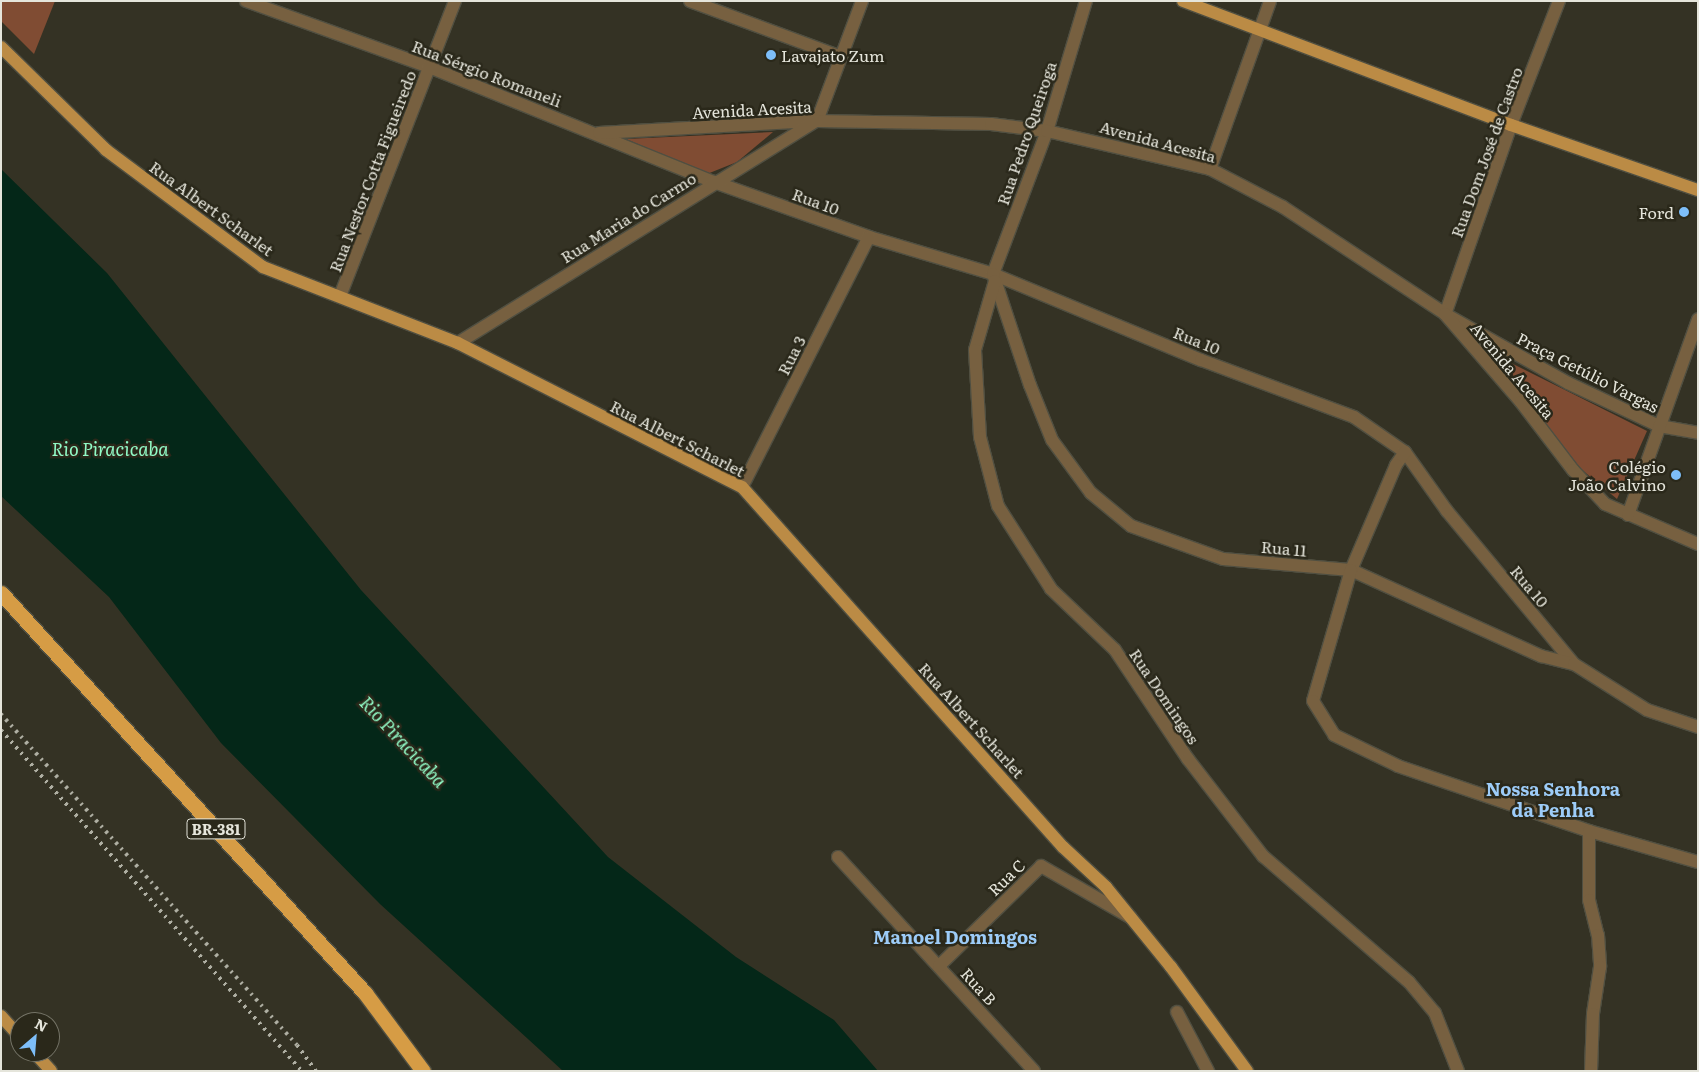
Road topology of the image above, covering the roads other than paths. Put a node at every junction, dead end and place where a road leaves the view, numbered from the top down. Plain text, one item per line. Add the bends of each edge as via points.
1 (246, 1) edge
2 (455, 1) edge
3 (690, 1) edge
4 (862, 1) edge
5 (1086, 1) edge
6 (1183, 1) edge
7 (1270, 1) edge
8 (1560, 1) edge
9 (1260, 30) junction
10 (1, 47) edge
11 (841, 57) junction
12 (429, 67) junction
13 (817, 121) junction
14 (1511, 125) junction
15 (1047, 131) junction
16 (594, 133) junction
17 (1210, 169) junction
18 (714, 182) junction
19 (1698, 190) edge
20 (869, 237) junction
21 (994, 278) junction
22 (340, 296) junction
23 (1445, 314) junction
24 (1698, 319) edge
25 (458, 343) junction
26 (1659, 426) junction
27 (1698, 433) edge
28 (1405, 452) junction
29 (742, 487) junction
30 (1628, 515) junction
31 (1698, 544) edge
32 (1351, 570) junction
33 (1, 593) edge
34 (1574, 664) junction
35 (1698, 726) edge
36 (1589, 831) junction
37 (838, 857) dead end
38 (1698, 862) edge
39 (1134, 920) junction
40 (938, 966) junction
41 (1177, 1012) dead end
42 (1, 1016) edge
43 (10, 1026) edge
44 (423, 1071) edge
45 (1034, 1071) edge
46 (1208, 1071) edge
47 (1247, 1071) edge
48 (1458, 1071) edge
49 (1591, 1071) edge

1 - 12 street, Rua Sérgio Romaneli
2 - 12 street, Rua Nestor Cotta Figueiredo
3 - 11 street
4 - 11 street
5 - 15 street, Rua Pedro Queiroga
6 - 9 main road
7 - 9 street
8 - 14 street, Rua Dom José de Castro
9 - 14 main road
9 - 17 street
10 - 22 main road, Rua Albert Scharlet via 106,150 196,220 263,267
11 - 13 street
12 - 16 street, Rua Sérgio Romaneli
12 - 22 street, Rua Nestor Cotta Figueiredo
13 - 15 street, Avenida Acesita via 991,124
13 - 16 street, Avenida Acesita
13 - 18 street, Rua Maria do Carmo
14 - 19 main road
14 - 23 street, Rua Dom José de Castro
15 - 17 street, Avenida Acesita
15 - 21 street, Rua Pedro Queiroga
16 - 18 street, Rua Sérgio Romaneli
17 - 23 street, Avenida Acesita via 1283,207
18 - 20 street, Rua 10
18 - 25 street, Rua Maria do Carmo
20 - 21 street, Rua 10
20 - 29 street, Rua 3
21 - 28 street, Rua 10 via 1354,417
21 - 32 street, Rua 11 via 1052,440 1091,493 1131,526 1222,559
21 - 48 street, Rua Domingos via 975,350 980,436 998,506 1051,590 1115,650 1188,759 1263,856 1409,982 1435,1013
22 - 25 main road, Rua Albert Scharlet
23 - 26 street, Praça Getúlio Vargas via 1568,383
23 - 30 street, Avenida Acesita via 1521,402 1573,470 1604,504
24 - 26 street
25 - 29 main road, Rua Albert Scharlet
26 - 27 street
26 - 30 street, Praça Getúlio Vargas
28 - 32 street via 1396,465
28 - 34 street, Rua 10 via 1446,511
29 - 39 main road, Rua Albert Scharlet via 1063,847 1106,886
30 - 31 street, Avenida Acesita
32 - 34 street, Rua 11 via 1542,656
32 - 36 street via 1313,701 1334,735 1398,766
33 - 44 highway, BR-381 via 359,986
34 - 35 street, Rua 11 via 1647,710
36 - 38 street
36 - 49 street via 1589,900 1598,935 1600,967 1593,1014
37 - 40 street, Rua B
39 - 40 street, Rua C via 1041,866
39 - 47 main road, Rua Albert Scharlet
40 - 45 street, Rua B
41 - 46 street
42 - 43 main road

